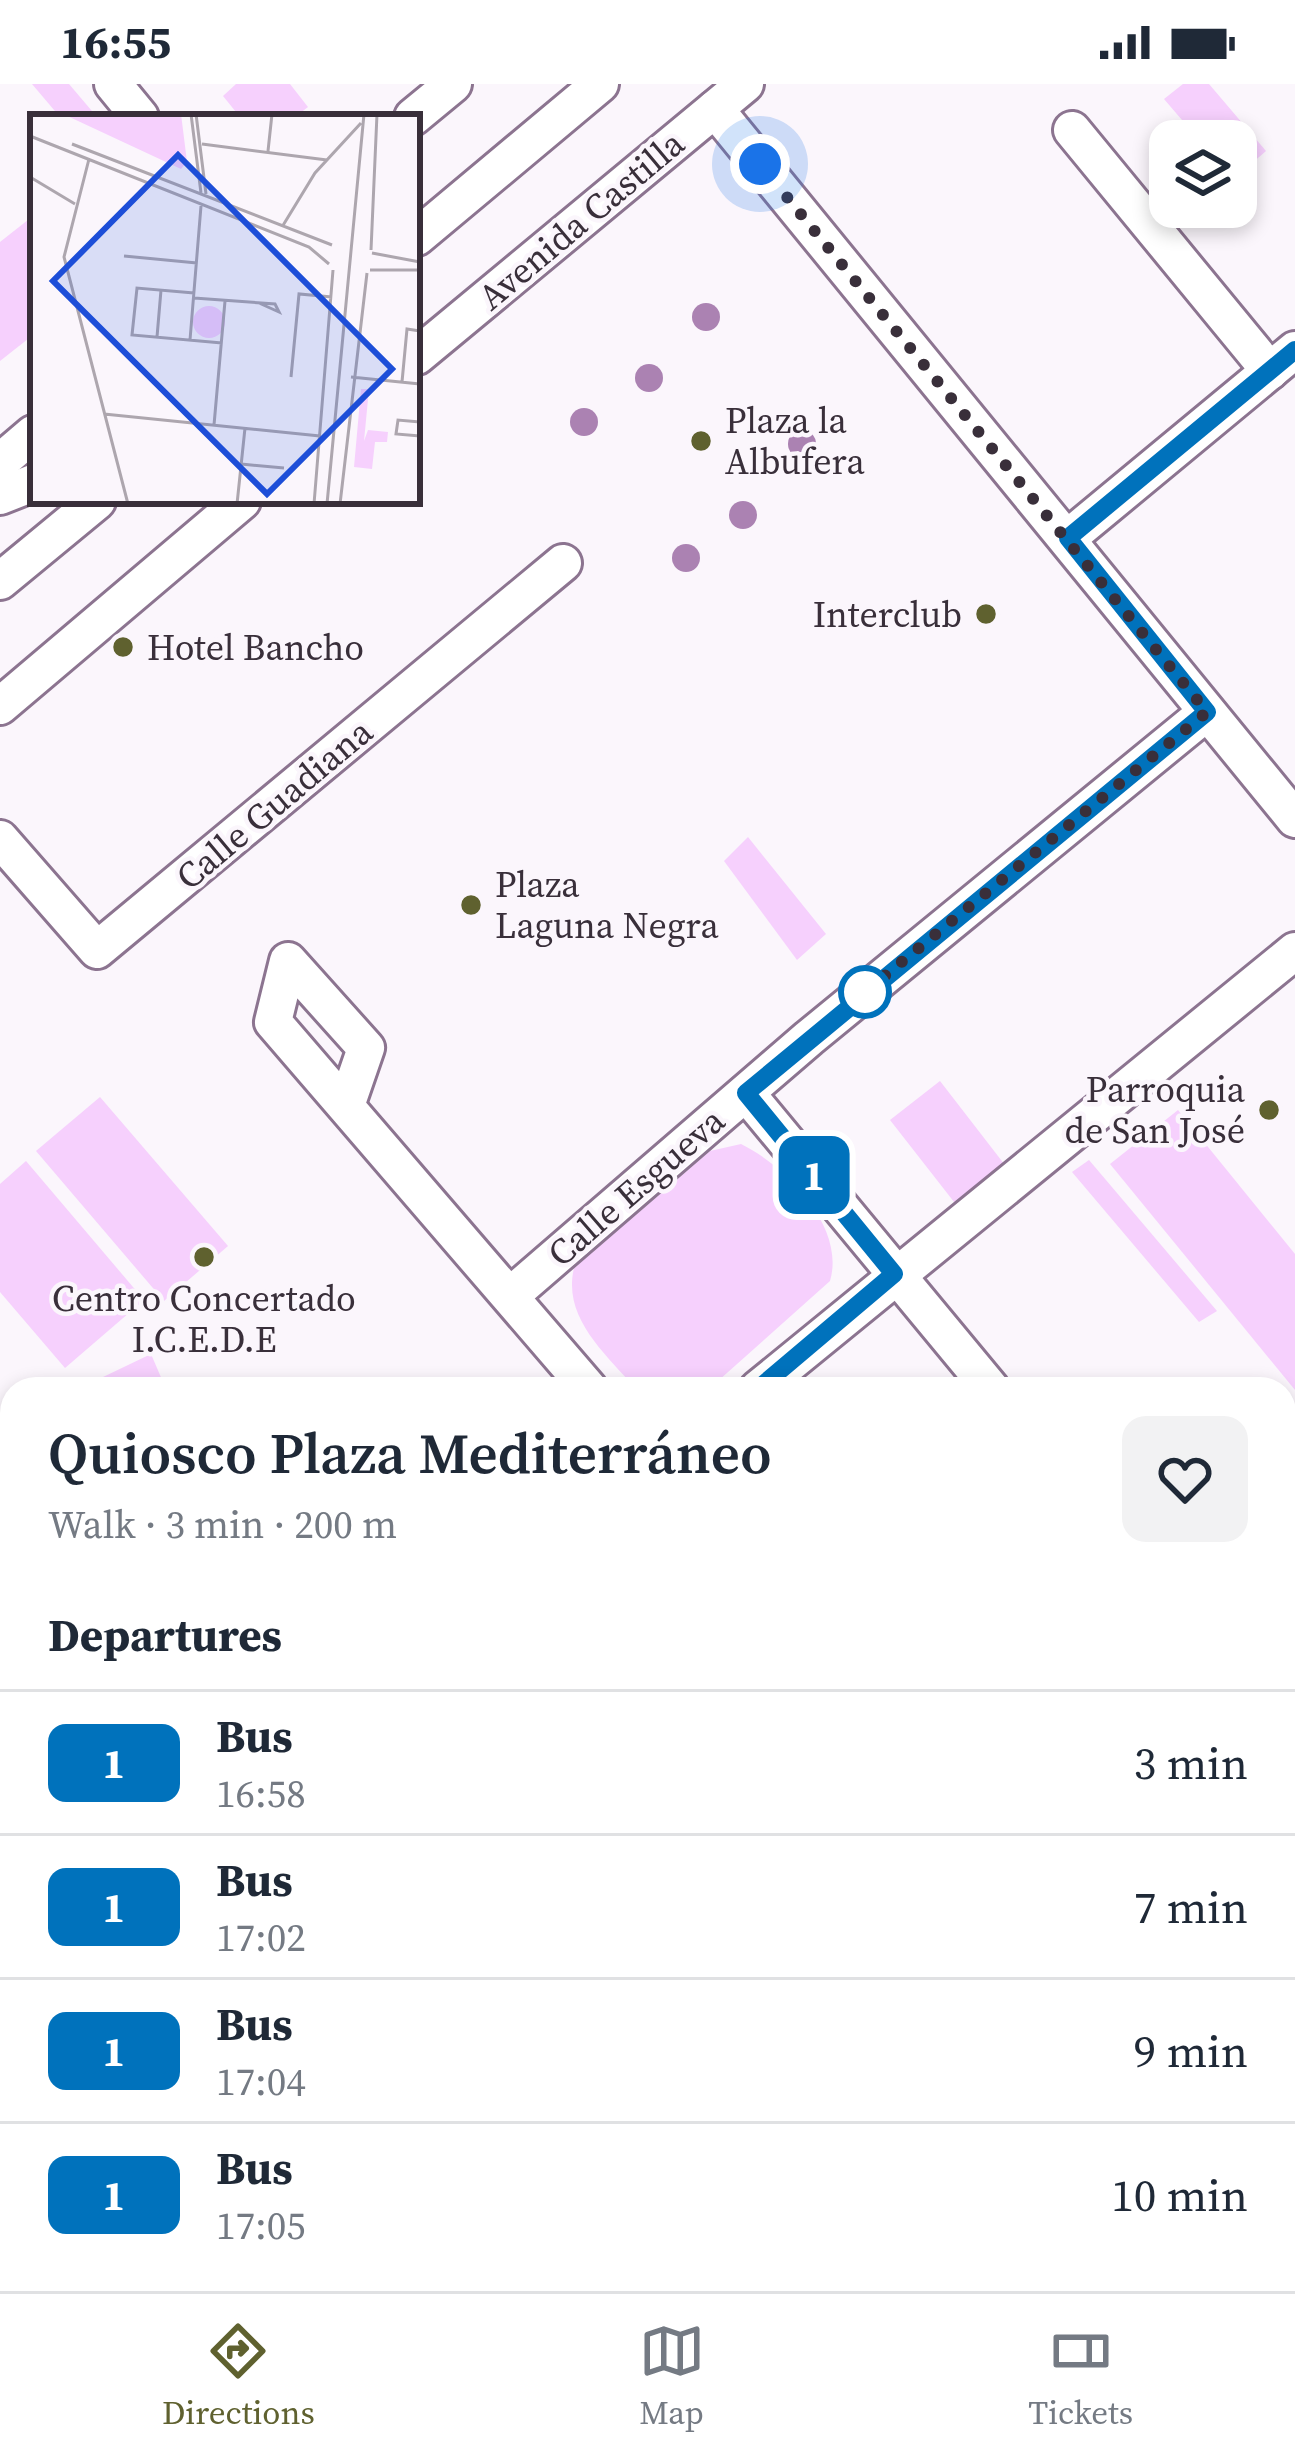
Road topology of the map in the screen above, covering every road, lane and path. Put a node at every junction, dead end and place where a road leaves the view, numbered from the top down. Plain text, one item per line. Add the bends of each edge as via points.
1 (113, 84) edge
2 (453, 84) edge
3 (600, 84) edge
4 (745, 84) edge
5 (716, 109) junction
6 (138, 114) edge
7 (417, 114) edge
8 (1072, 130) dead end
9 (420, 234) edge
10 (420, 354) edge
11 (1282, 361) edge
12 (30, 437) edge
13 (0, 462) edge
14 (30, 484) edge
15 (0, 496) edge
16 (93, 504) edge
17 (238, 504) edge
18 (1068, 538) junction
19 (563, 563) dead end
20 (0, 580) edge
21 (0, 706) edge
22 (1207, 712) junction
23 (1295, 819) edge
24 (0, 839) edge
25 (1295, 951) edge
26 (746, 1093) junction
27 (346, 1106) dead end
28 (894, 1274) junction
29 (510, 1296) junction
30 (580, 1377) edge
31 (772, 1377) edge
32 (981, 1377) edge

1 - 6 street
2 - 7 street
3 - 9 street
4 - 5 street, Avenida Castilla
5 - 10 street, Avenida Castilla
5 - 18 street
8 - 11 street
11 - 18 street
12 - 13 street
14 - 15 street
16 - 20 street
17 - 21 street
18 - 22 street
19 - 24 street, Calle Guadiana via 97,950
22 - 23 street
22 - 26 street, Calle Esgueva
25 - 28 street
26 - 28 street
26 - 29 street, Calle Esgueva
27 - 29 street
28 - 31 street
28 - 32 street
29 - 30 street

